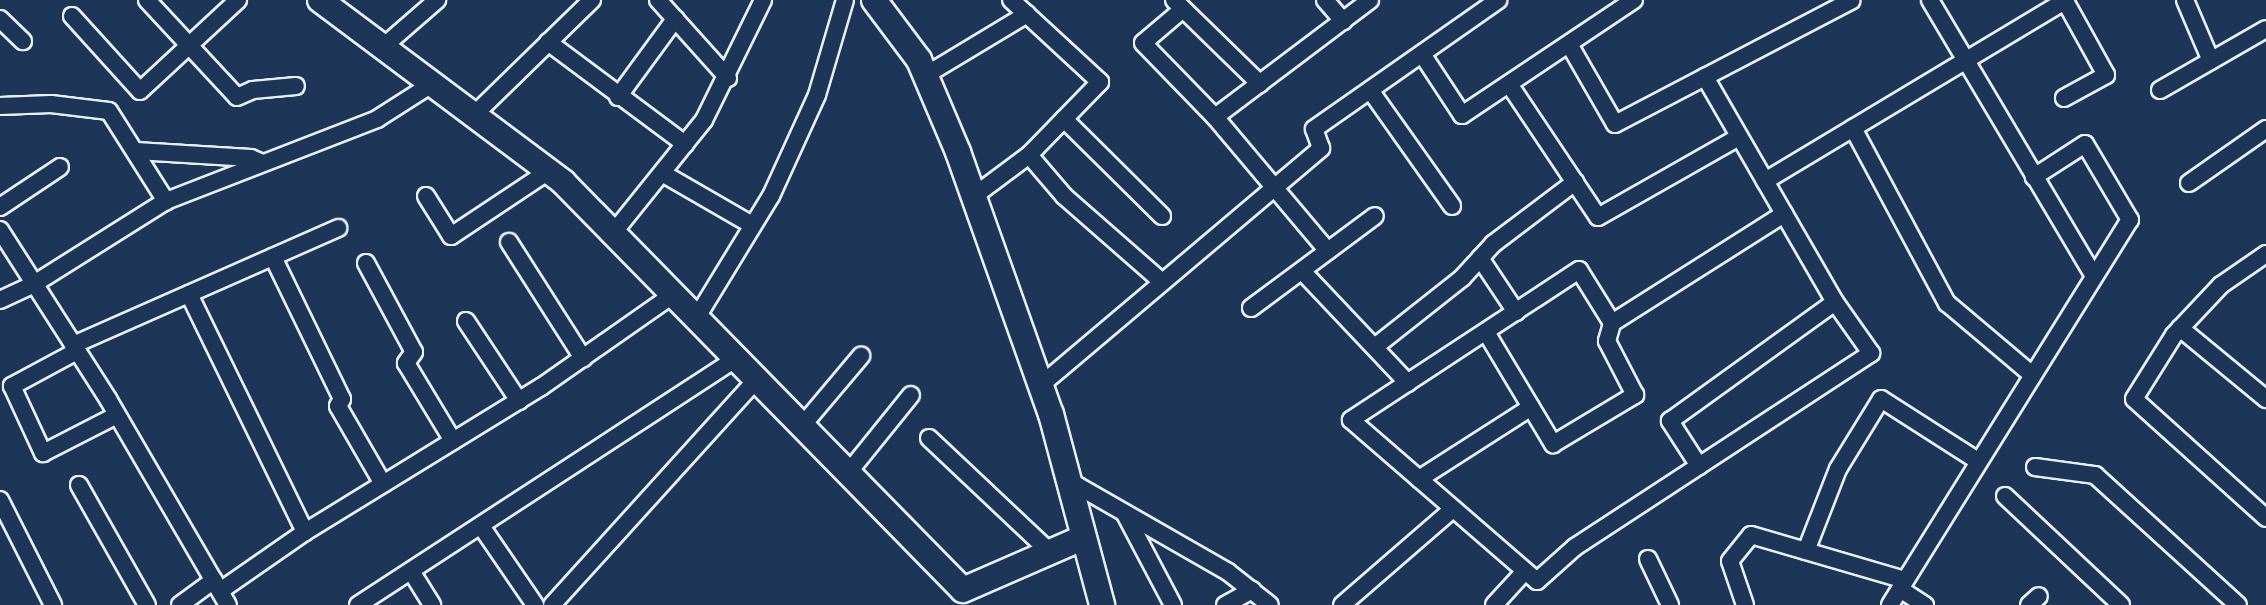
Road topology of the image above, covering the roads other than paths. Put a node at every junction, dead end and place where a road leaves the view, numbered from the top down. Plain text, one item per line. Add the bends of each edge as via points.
1 (147, 0) edge
2 (238, 0) edge
3 (320, 0) edge
4 (437, 0) edge
5 (592, 0) edge
6 (660, 0) edge
7 (763, 0) edge
8 (845, 0) edge
9 (874, 0) edge
10 (1011, 0) edge
11 (1325, 0) edge
12 (1370, 0) edge
13 (1498, 0) edge
14 (1634, 0) edge
15 (1852, 0) edge
16 (1930, 0) edge
17 (2066, 0) edge
18 (2185, 0) edge
19 (1179, 4) edge
20 (1027, 14) junction
21 (72, 16) dead end
22 (0, 19) edge
23 (675, 19) junction
24 (1343, 21) junction
25 (2266, 29) edge
26 (23, 41) dead end
27 (548, 42) junction
28 (1569, 44) junction
29 (189, 45) junction
30 (383, 47) junction
31 (1422, 54) junction
32 (2211, 61) junction
33 (1964, 62) junction
34 (926, 75) junction
35 (1705, 77) junction
36 (728, 78) junction
37 (432, 84) junction
38 (1260, 84) junction
39 (1509, 84) junction
40 (296, 86) dead end
41 (1370, 90) junction
42 (2160, 90) dead end
43 (618, 97) junction
44 (2064, 98) dead end
45 (0, 106) edge
46 (474, 115) junction
47 (1215, 117) junction
48 (1064, 119) junction
49 (1853, 128) junction
50 (2266, 129) edge
51 (1739, 137) junction
52 (685, 144) junction
53 (136, 151) junction
54 (1029, 155) junction
55 (262, 163) junction
56 (60, 167) dead end
57 (549, 171) junction
58 (662, 173) junction
59 (2034, 177) junction
60 (1765, 181) junction
61 (1575, 182) junction
62 (2189, 183) dead end
63 (1272, 185) junction
64 (426, 196) dead end
65 (974, 196) junction
66 (166, 201) junction
67 (1452, 206) dead end
68 (0, 207) edge
69 (1784, 214) junction
70 (1162, 216) dead end
71 (1375, 216) dead end
72 (752, 225) junction
73 (338, 228) dead end
74 (0, 230) edge
75 (614, 232) junction
76 (509, 242) dead end
77 (1328, 251) junction
78 (273, 257) junction
79 (2265, 257) edge
80 (1480, 258) junction
81 (366, 263) dead end
82 (1302, 271) junction
83 (2093, 274) junction
84 (1161, 281) junction
85 (34, 284) junction
86 (189, 294) junction
87 (674, 294) junction
88 (0, 300) edge
89 (1835, 302) junction
90 (1251, 308) dead end
91 (1516, 312) junction
92 (697, 317) junction
93 (466, 321) dead end
94 (1612, 323) junction
95 (2180, 328) junction
96 (1486, 332) junction
97 (1376, 346) junction
98 (75, 348) junction
99 (861, 356) dead end
100 (583, 358) junction
101 (737, 358) junction
102 (2031, 374) junction
103 (757, 379) junction
104 (1408, 383) junction
105 (1041, 385) junction
106 (911, 395) dead end
107 (2266, 399) edge
108 (519, 401) junction
109 (1531, 407) junction
110 (117, 415) junction
111 (802, 426) junction
112 (929, 438) dead end
113 (453, 441) junction
114 (1978, 461) junction
115 (1699, 466) junction
116 (2035, 467) dead end
117 (848, 473) junction
118 (1419, 479) junction
119 (383, 484) junction
120 (79, 485) dead end
121 (1070, 490) junction
122 (2005, 496) dead end
123 (0, 500) edge
124 (1453, 509) junction
125 (1125, 513) junction
126 (2266, 518) edge
127 (481, 526) junction
128 (305, 532) junction
129 (1082, 538) junction
130 (1806, 551) junction
131 (1050, 552) junction
132 (1648, 559) dead end
133 (411, 571) junction
134 (1525, 571) junction
135 (1902, 584) junction
136 (1252, 590) junction
137 (221, 592) edge
138 (969, 597) edge
139 (53, 605) edge
140 (147, 605) edge
141 (180, 605) edge
142 (358, 605) edge
143 (432, 605) edge
144 (535, 605) edge
145 (552, 605) edge
146 (1102, 605) edge
147 (1173, 605) edge
148 (1225, 605) edge
149 (1270, 605) edge
150 (1342, 605) edge
151 (1494, 605) edge
152 (1670, 605) edge
153 (1745, 605) edge
154 (1890, 605) edge
155 (1925, 605) edge
156 (2121, 605) edge
157 (2238, 605) edge

1 - 29 street
2 - 29 street
3 - 30 street
4 - 30 street
5 - 27 street
6 - 23 street
7 - 36 street
8 - 72 street via 817,95 771,196
9 - 34 street
10 - 20 street
11 - 24 street
12 - 24 street
13 - 31 street
14 - 28 street
15 - 35 street
16 - 33 street
17 - 33 street
17 - 44 street via 2106,75
18 - 32 street
19 - 38 street
19 - 47 street via 1143,43
20 - 34 street
20 - 48 street via 1100,82
21 - 29 street via 140,91
22 - 26 street
23 - 36 street
23 - 43 street
24 - 38 street
25 - 32 street
27 - 43 street
27 - 46 street
28 - 35 street via 1615,124
28 - 39 street
29 - 40 street via 237,97
30 - 37 street
31 - 39 street via 1462,115
31 - 41 street
32 - 42 street
33 - 49 street
33 - 59 street
34 - 65 street
35 - 51 street
36 - 52 street
37 - 46 street
37 - 55 street via 377,119
38 - 47 street
39 - 61 street
41 - 63 street via 1314,129 1321,148
41 - 67 street
43 - 52 street
45 - 53 street via 51,104 109,111
46 - 57 street
47 - 63 street
48 - 54 street
48 - 70 street
49 - 60 street
49 - 102 street via 1947,303
50 - 62 street
51 - 60 street
51 - 61 street via 1598,217
52 - 58 street
53 - 55 street
53 - 66 street
54 - 65 street
54 - 84 street via 1064,196
55 - 66 street
56 - 68 street
57 - 64 street via 451,236
57 - 75 street
58 - 72 street
58 - 75 street
59 - 83 street
59 - 83 street via 2085,144 2130,220
60 - 69 street
61 - 80 street
63 - 77 street
63 - 84 street
65 - 105 street
66 - 85 street
69 - 89 street
69 - 94 street
71 - 77 street
72 - 92 street
73 - 78 street
74 - 85 street
75 - 87 street
76 - 100 street
77 - 82 street
78 - 86 street
78 - 119 street via 342,399 338,406
79 - 95 street via 2221,285
80 - 91 street
80 - 97 street
81 - 113 street via 414,352 406,363
82 - 90 street
82 - 97 street
83 - 102 street
84 - 105 street
85 - 88 street
85 - 98 street
86 - 98 street
86 - 128 street
87 - 92 street
87 - 100 street
89 - 115 street via 1670,421
89 - 115 street via 1871,353
91 - 94 street via 1579,270
91 - 96 street
92 - 101 street
93 - 108 street
94 - 109 street via 1607,341 1635,395 1553,444
95 - 107 street
95 - 126 street via 2134,399
96 - 104 street
96 - 109 street
97 - 104 street
98 - 110 street
98 - 110 street via 12,386 43,453
99 - 111 street
100 - 108 street
101 - 103 street
101 - 127 street
102 - 114 street
103 - 111 street
103 - 145 street
104 - 118 street via 1351,420
105 - 121 street
106 - 117 street
108 - 113 street
109 - 118 street
110 - 137 street
111 - 117 street
112 - 131 street
113 - 119 street
114 - 130 street via 1881,399 1838,469
114 - 135 street
115 - 134 street via 1575,547 1537,581
116 - 157 street via 2095,475
117 - 138 street
118 - 124 street
119 - 128 street
120 - 140 street
121 - 125 street via 1078,486
121 - 129 street
122 - 156 street
123 - 139 street
124 - 134 street
124 - 150 street
125 - 136 street
125 - 147 street
127 - 133 street
127 - 144 street
128 - 137 street
129 - 131 street
129 - 146 street
130 - 135 street
130 - 153 street via 1751,535 1730,561
131 - 138 street
132 - 152 street
133 - 142 street
133 - 143 street
134 - 151 street
135 - 154 street
135 - 155 street
136 - 148 street
136 - 149 street
137 - 141 street

